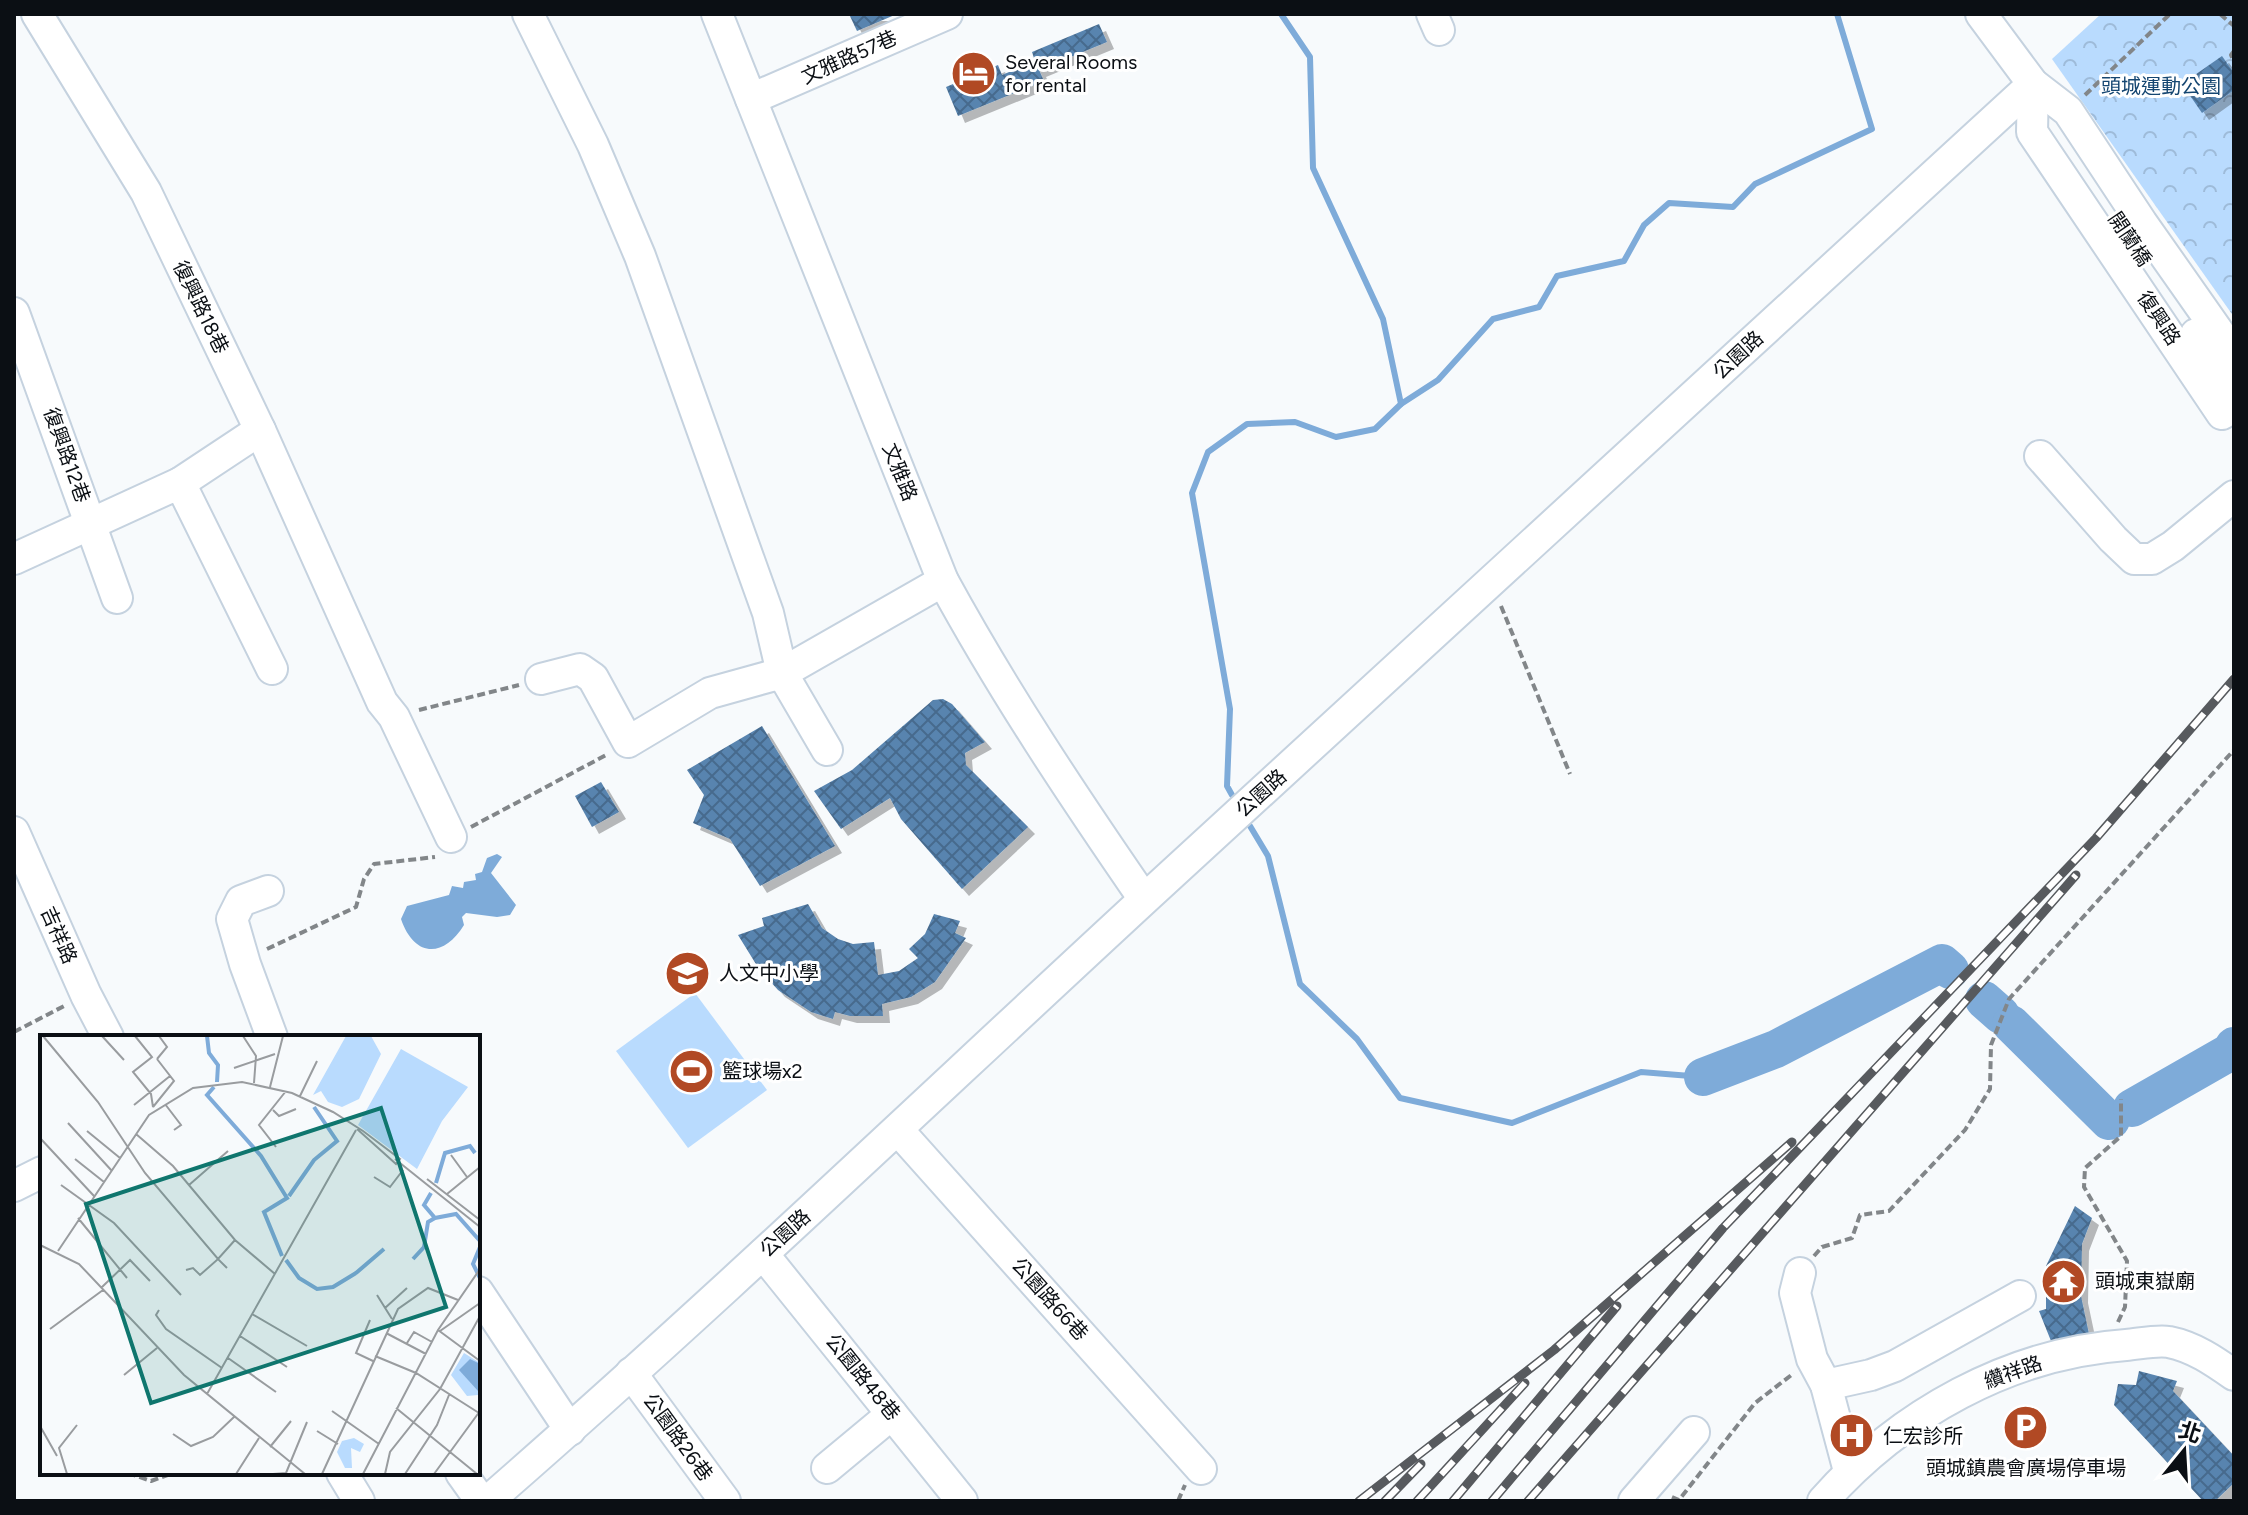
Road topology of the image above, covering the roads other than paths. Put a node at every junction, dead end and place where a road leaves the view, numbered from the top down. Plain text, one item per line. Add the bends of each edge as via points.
1 (37, 14) edge
2 (528, 14) edge
3 (717, 14) edge
4 (947, 14) edge
5 (1981, 14) edge
6 (2033, 84) junction
7 (751, 99) junction
8 (14, 313) edge
9 (2234, 354) edge
10 (2231, 410) edge
11 (260, 430) junction
12 (2040, 456) dead end
13 (180, 483) junction
14 (2234, 496) edge
15 (91, 525) junction
16 (14, 559) edge
17 (943, 581) junction
18 (117, 598) dead end
19 (272, 669) dead end
20 (782, 673) junction
21 (541, 679) road end
22 (827, 750) dead end
23 (14, 832) edge
24 (451, 837) road end
25 (268, 891) dead end
26 (1144, 899) junction
27 (107, 1035) edge
28 (271, 1035) edge
29 (898, 1130) junction
30 (40, 1173) edge
31 (14, 1186) edge
32 (763, 1254) junction
33 (1800, 1273) road end
34 (480, 1295) edge
35 (2020, 1296) dead end
36 (631, 1373) junction
37 (2234, 1375) edge
38 (1826, 1385) junction
39 (892, 1414) junction
40 (570, 1430) junction
41 (1694, 1432) dead end
42 (827, 1468) dead end
43 (1201, 1469) dead end
44 (1849, 1471) junction
45 (343, 1475) edge
46 (462, 1475) edge
47 (1642, 1491) edge
48 (359, 1501) edge
49 (481, 1501) edge
50 (488, 1501) edge
51 (725, 1501) edge
52 (962, 1501) edge
53 (1823, 1501) edge

1 - 11 street, 復興路18巷 via 146,192
2 - 20 street via 640,256 768,613
3 - 7 street, 文雅路
4 - 7 street, 文雅路57巷
5 - 6 street, 復興路
6 - 9 street, 復興路 via 2068,111
6 - 10 street, 復興路 via 2032,132
6 - 26 street, 公園路
7 - 17 street, 文雅路
8 - 15 street, 復興路12巷
11 - 13 street
11 - 24 street, 復興路18巷 via 382,702
12 - 14 street via 2134,559 2152,559 2173,546
13 - 15 street
13 - 19 street
15 - 16 street
15 - 18 street, 復興路12巷
17 - 20 street
17 - 26 street, 文雅路 via 1075,799
20 - 21 street via 710,693 628,742 593,678 580,669
20 - 22 street
23 - 27 street, 吉祥路
25 - 28 street via 241,901 232,919
26 - 29 street, 公園路
29 - 32 street, 公園路
29 - 43 street, 公園路66巷
30 - 31 street
32 - 36 street, 公園路
32 - 39 street, 公園路48巷
33 - 38 street via 1795,1293 1812,1359
34 - 40 street
35 - 38 street via 1895,1366
36 - 40 street, 公園路
36 - 51 street, 公園路26巷
37 - 44 street, 纘祥路 via 2207,1355 2167,1342 2106,1346 2025,1366 1951,1397
38 - 44 street
39 - 42 street
39 - 52 street, 公園路48巷
40 - 50 street, 公園路
41 - 47 street
44 - 53 street, 纘祥路
45 - 48 street
46 - 49 street

